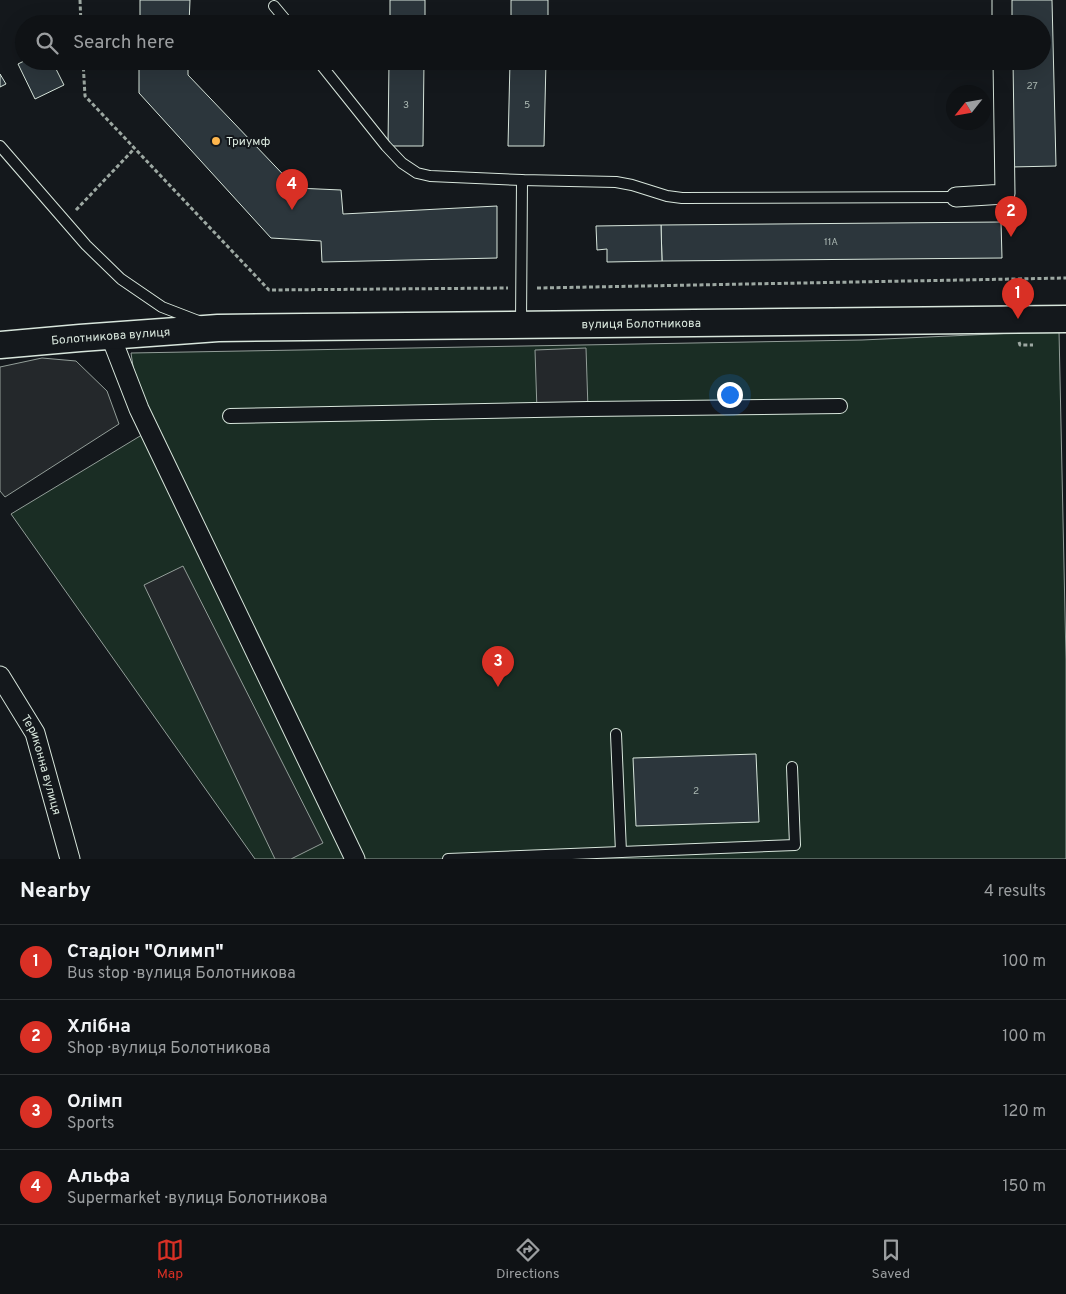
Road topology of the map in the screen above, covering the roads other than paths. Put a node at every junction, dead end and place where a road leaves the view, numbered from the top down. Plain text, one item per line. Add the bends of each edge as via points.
1 (1002, 0) edge
2 (274, 6) dead end
3 (281, 15) edge
4 (1002, 15) edge
5 (325, 70) edge
6 (1003, 70) edge
7 (0, 146) edge
8 (522, 180) junction
9 (956, 197) joint
10 (1066, 319) edge
11 (521, 325) junction
12 (218, 328) junction
13 (111, 337) junction
14 (2, 345) edge
15 (840, 406) dead end
16 (230, 416) dead end
17 (0, 676) edge
18 (616, 734) dead end
19 (792, 767) dead end
20 (621, 852) junction
21 (70, 859) edge
22 (355, 859) edge
23 (448, 859) edge

1 - 4 street
2 - 3 lane
5 - 8 lane via 386,146 416,173
6 - 9 street via 1005,194
7 - 12 lane via 86,245 122,279 162,307
8 - 9 lane via 616,182 682,198
8 - 11 lane
10 - 11 main road, вулиця Болотникова
11 - 12 main road, вулиця Болотникова
12 - 13 main road, Болотникова вулиця
13 - 14 main road, Болотникова вулиця
13 - 22 street via 139,409
15 - 16 street
17 - 21 street, Териконна вулиця via 35,733
18 - 20 lane
19 - 20 lane via 794,846
20 - 23 lane

